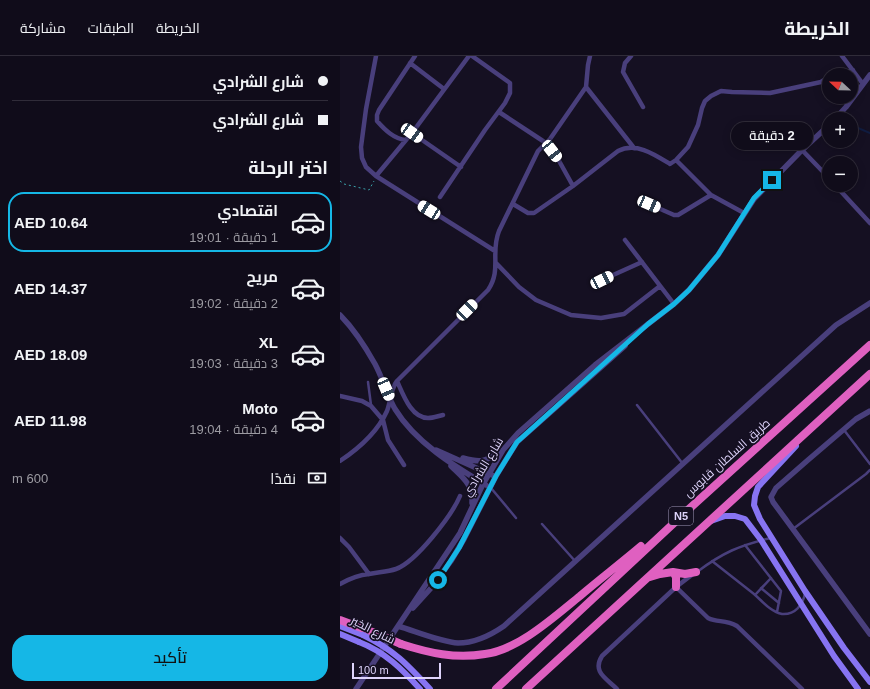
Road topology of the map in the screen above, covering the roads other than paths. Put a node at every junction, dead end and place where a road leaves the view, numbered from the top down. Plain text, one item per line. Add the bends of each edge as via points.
1 (376, 56) edge
2 (415, 56) edge
3 (471, 56) edge
4 (590, 56) edge
5 (631, 56) edge
6 (842, 56) edge
7 (410, 63) junction
8 (851, 68) edge
9 (870, 75) edge
10 (858, 77) edge
11 (822, 81) edge
12 (863, 84) junction
13 (586, 87) junction
14 (444, 89) junction
15 (643, 107) dead end
16 (499, 112) junction
17 (841, 112) edge
18 (822, 131) edge
19 (412, 133) junction
20 (406, 140) junction
21 (546, 143) junction
22 (634, 148) junction
23 (802, 150) junction
24 (676, 160) junction
25 (460, 167) junction
26 (822, 171) edge
27 (376, 176) junction
28 (573, 186) junction
29 (841, 192) edge
30 (711, 195) junction
31 (440, 197) dead end
32 (513, 204) junction
33 (642, 204) dead end
34 (744, 213) junction
35 (870, 223) edge
36 (626, 240) dead end
37 (495, 251) junction
38 (642, 262) junction
39 (496, 263) junction
40 (602, 280) dead end
41 (660, 286) junction
42 (870, 303) edge
43 (674, 304) junction
44 (340, 315) edge
45 (648, 324) junction
46 (870, 345) edge
47 (870, 374) edge
48 (368, 382) dead end
49 (397, 382) junction
50 (340, 396) edge
51 (391, 400) junction
52 (637, 405) dead end
53 (371, 406) junction
54 (834, 407) junction
55 (870, 411) edge
56 (443, 416) dead end
57 (383, 420) junction
58 (844, 429) junction
59 (503, 450) junction
60 (447, 457) junction
61 (340, 461) edge
62 (870, 464) edge
63 (404, 465) dead end
64 (683, 465) junction
65 (870, 470) edge
66 (489, 473) junction
67 (496, 476) junction
68 (483, 484) junction
69 (490, 487) junction
70 (460, 496) dead end
71 (472, 506) junction
72 (689, 509) junction
73 (516, 518) dead end
74 (708, 522) junction
75 (542, 524) dead end
76 (793, 530) junction
77 (772, 537) junction
78 (340, 538) edge
79 (761, 540) junction
80 (745, 545) junction
81 (712, 561) junction
82 (575, 562) junction
83 (673, 572) junction
84 (696, 572) junction
85 (368, 574) junction
86 (647, 578) junction
87 (771, 578) junction
88 (340, 584) edge
89 (676, 587) junction
90 (761, 588) junction
91 (805, 591) junction
92 (754, 595) junction
93 (779, 604) junction
94 (801, 604) junction
95 (777, 612) junction
96 (404, 617) junction
97 (340, 620) edge
98 (340, 626) edge
99 (398, 626) junction
100 (340, 634) edge
101 (870, 634) edge
102 (870, 682) edge
103 (356, 689) edge
104 (420, 689) edge
105 (430, 689) edge
106 (496, 689) edge
107 (526, 689) edge
108 (617, 689) edge
109 (802, 689) edge
110 (858, 689) edge

1 - 27 street via 361,147 366,167
2 - 7 street
3 - 14 street
3 - 16 street via 510,83 510,93
4 - 13 street
5 - 15 street via 625,63 623,72
6 - 8 street
7 - 14 street
7 - 20 street via 377,115 377,121 386,130 399,140
9 - 12 street
10 - 12 street
11 - 24 street via 770,93 721,91 711,96 702,108 694,137
12 - 17 street
13 - 21 street
13 - 22 street
14 - 19 street
16 - 21 street
16 - 25 street
18 - 23 street, شارع الشرادي
19 - 20 street
19 - 25 street
20 - 27 street
21 - 28 street
21 - 32 street via 538,151
22 - 24 street via 652,153 670,164
22 - 28 street via 623,148 618,151
23 - 26 street
23 - 34 street, شارع الشرادي via 754,198
24 - 30 street
25 - 31 street
27 - 37 street
28 - 32 street via 534,213 528,213
29 - 35 street
30 - 33 street via 678,215 649,204
30 - 34 street
32 - 37 street via 495,241
34 - 43 street, شارع الشرادي via 712,264
36 - 38 street
37 - 39 street
38 - 40 street
38 - 41 street
39 - 41 street via 519,288 536,300 571,315 600,318 624,314
39 - 49 street via 495,276 488,290
41 - 43 street
42 - 64 street via 836,325
43 - 45 street, شارع الشرادي
44 - 51 street via 376,365
45 - 59 street, شارع الشرادي via 594,365 518,433
45 - 67 street, شارع الشرادي via 521,437
46 - 72 highway, طريق السلطان قابوس / N5
47 - 54 highway, N5
48 - 53 lane
49 - 51 street via 393,386
49 - 56 street via 411,408 419,415 427,418
50 - 53 street
51 - 57 street
51 - 60 street via 410,428
52 - 64 lane
53 - 57 street
54 - 74 highway, N5
54 - 77 main road via 758,487 754,505
55 - 58 street
57 - 61 street via 370,436
57 - 63 street via 388,440
58 - 62 lane
58 - 76 street via 773,492 773,502
59 - 60 street via 489,459 478,462
59 - 66 street, شارع الشرادي
60 - 66 street
60 - 68 street
60 - 71 street via 470,485
64 - 82 street
65 - 76 lane
66 - 67 street
66 - 68 street, شارع الشرادي
67 - 69 street, شارع الشرادي
68 - 69 street
68 - 71 street, شارع الشرادي
69 - 73 lane
69 - 96 street, شارع الشرادي via 451,562
70 - 85 street via 446,520 412,559 397,569
71 - 96 street, شارع الشرادي via 460,533
72 - 97 highway, bridge via 541,627 513,645 486,654 454,656 428,652
72 - 106 highway, طريق السلطان قابوس / N5
74 - 79 main road via 725,516 745,519
74 - 86 highway, N5
75 - 82 lane
76 - 101 street
77 - 79 lane
77 - 91 main road
78 - 85 street
79 - 80 lane
79 - 94 main road
80 - 81 lane
80 - 87 lane
81 - 84 lane
81 - 92 lane
82 - 99 street via 506,625 480,638 456,643
83 - 84 highway
83 - 86 highway
83 - 89 highway
84 - 89 street
85 - 88 street
86 - 107 highway, N5
87 - 90 lane
87 - 93 lane via 781,591
89 - 108 street via 598,662 599,672
89 - 109 street via 708,618 713,621 729,621 737,626
90 - 92 lane
90 - 93 lane
91 - 94 lane
91 - 102 main road
92 - 95 lane
93 - 95 lane
94 - 95 lane via 790,613
94 - 110 main road
96 - 99 street, شارع الشرادي
98 - 105 main road, شارع الخير, bridge via 383,645 402,659
99 - 103 street, شارع الشرادي
100 - 104 main road, شارع الخير, bridge via 379,651 402,669

